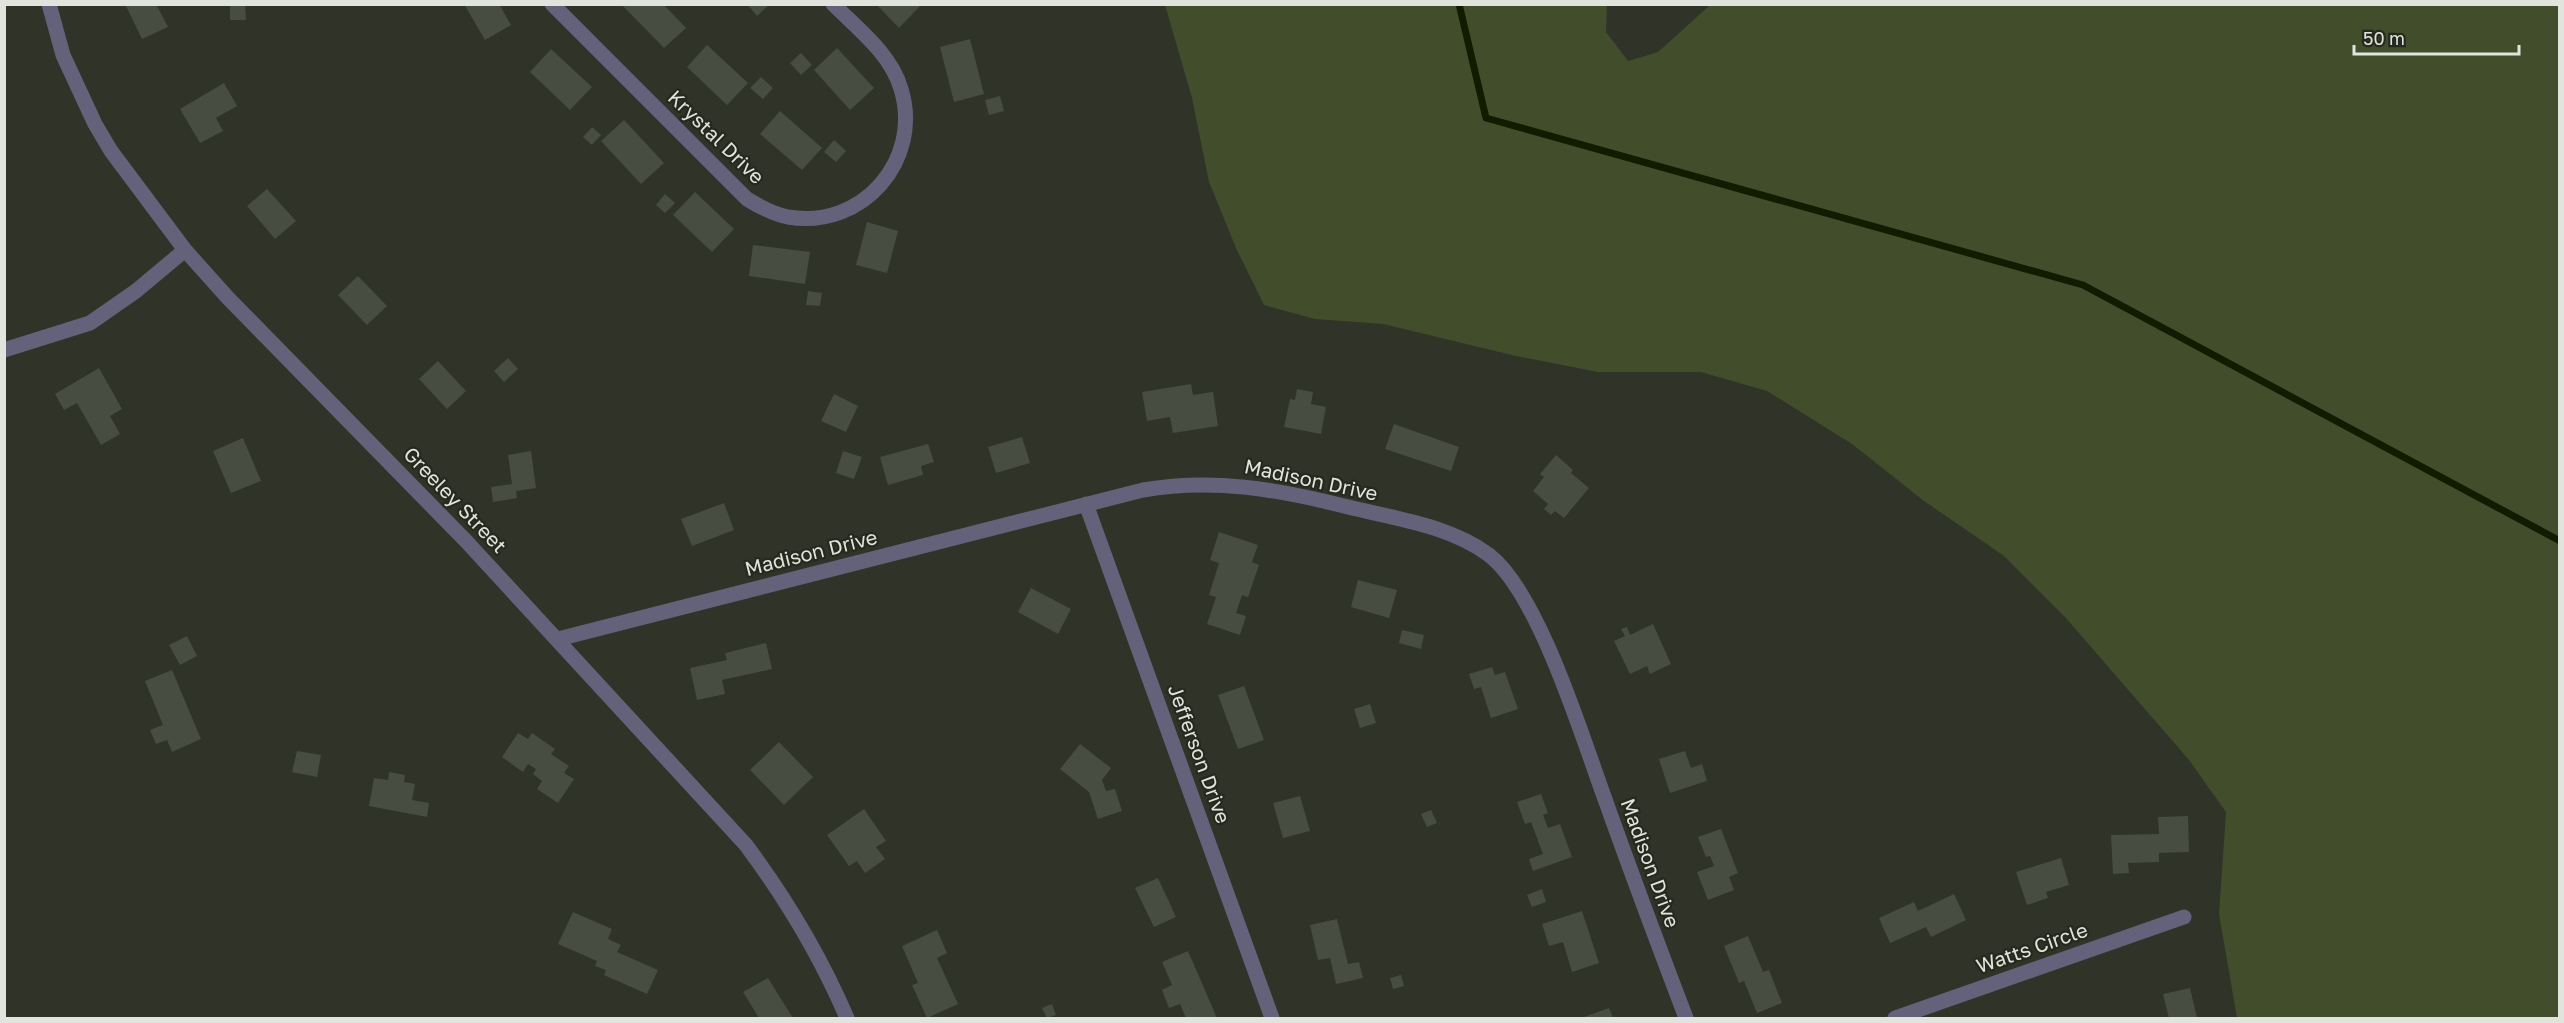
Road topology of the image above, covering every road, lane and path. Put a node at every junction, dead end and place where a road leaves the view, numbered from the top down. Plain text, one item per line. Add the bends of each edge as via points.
1 (49, 4) edge
2 (552, 4) edge
3 (833, 4) edge
4 (185, 250) junction
5 (4, 350) edge
6 (1086, 504) junction
7 (558, 639) junction
8 (2184, 917) dead end
9 (847, 1018) edge
10 (1272, 1018) edge
11 (1686, 1018) edge
12 (1894, 1018) edge

1 - 4 street, Greeley Street via 72,78 95,124
2 - 3 street, Krystal Drive via 747,199 773,213 802,218 846,211 871,195 898,160 906,132 905,102 895,74 878,50
4 - 5 street via 90,323
4 - 7 street, Greeley Street
6 - 7 street, Madison Drive
6 - 10 street, Jefferson Drive
6 - 11 street, Madison Drive via 1168,486 1246,486 1296,494 1420,525 1469,542 1490,556 1509,574 1556,665
7 - 9 street, Greeley Street via 752,854 806,932
8 - 12 street, Watts Circle

